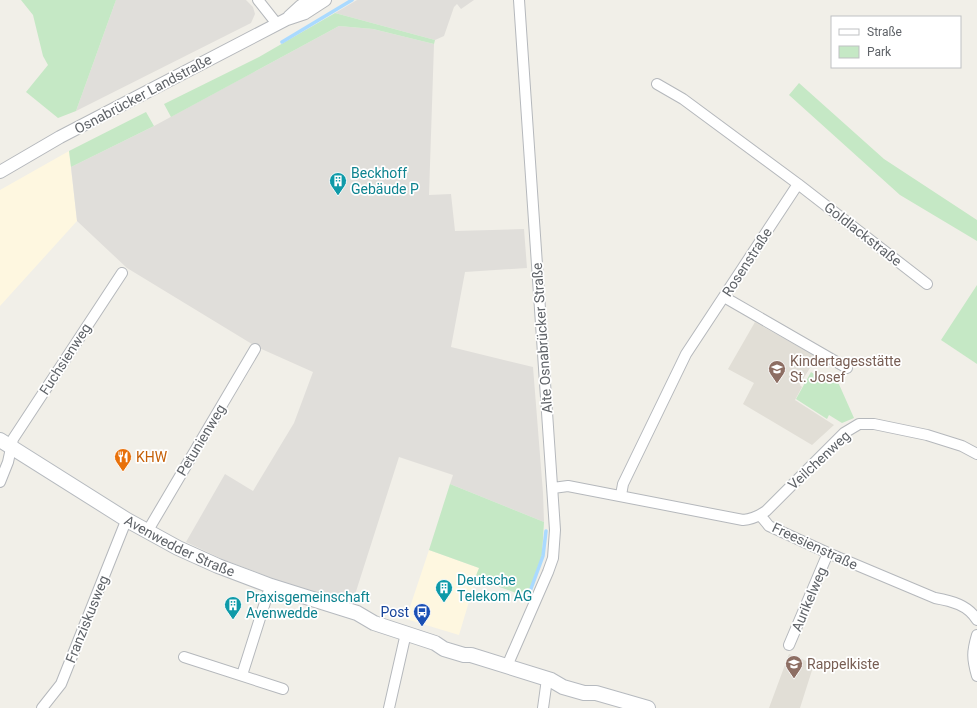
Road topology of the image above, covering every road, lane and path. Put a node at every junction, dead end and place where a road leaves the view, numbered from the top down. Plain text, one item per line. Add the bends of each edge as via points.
1 (258, 0) edge
2 (310, 0) edge
3 (325, 0) edge
4 (519, 0) edge
5 (282, 22) junction
6 (657, 84) dead end
7 (0, 172) edge
8 (798, 184) junction
9 (122, 273) dead end
10 (927, 284) dead end
11 (724, 297) junction
12 (255, 349) dead end
13 (847, 368) dead end
14 (5, 449) edge
15 (977, 454) edge
16 (0, 482) edge
17 (552, 488) junction
18 (621, 495) junction
19 (760, 515) junction
20 (124, 526) junction
21 (147, 532) junction
22 (828, 553) junction
23 (268, 593) junction
24 (977, 620) edge
25 (374, 623) junction
26 (406, 633) junction
27 (977, 634) edge
28 (789, 645) dead end
29 (184, 656) dead end
30 (507, 666) junction
31 (242, 676) junction
32 (977, 676) edge
33 (549, 680) junction
34 (283, 689) dead end
35 (42, 708) edge
36 (389, 708) edge
37 (543, 708) edge
38 (648, 708) edge

1 - 5 street
2 - 5 street, Osnabrücker Landstraße
3 - 5 street, Osnabrücker Landstraße via 304,13
4 - 17 street, Alte Osnabrücker Straße
5 - 7 street, Osnabrücker Landstraße via 60,137
6 - 8 street via 683,99
8 - 10 street, Goldlackstraße
8 - 11 street, Rosenstraße
9 - 14 street, Fuchsienweg
11 - 13 street
11 - 18 street, Rosenstraße via 686,354 623,484
12 - 21 street, Petunienweg
14 - 16 street, Fuchsienweg
14 - 20 main road, Avenwedder Straße
14 - 21 main road, Avenwedder Straße
15 - 19 street, Veilchenweg via 962,446 927,435 874,424 859,424 844,433
17 - 18 street, Freesienstraße via 568,486
17 - 30 street, Alte Osnabrücker Straße via 555,530 553,558
18 - 19 street, Freesienstraße via 743,520
19 - 22 street, Freesienstraße via 769,526
20 - 23 main road, Avenwedder Straße via 177,555
20 - 35 street, Franziskusweg via 61,684
21 - 25 main road, Avenwedder Straße via 218,566 357,614
22 - 24 street, Freesienstraße via 935,598 952,601 973,613
22 - 28 street, Aurikelweg
23 - 25 main road, Avenwedder Straße via 356,621
23 - 31 street
25 - 26 main road, Avenwedder Straße
26 - 30 main road, Avenwedder Straße via 435,643 447,642 465,648 471,655
26 - 36 street
27 - 32 street via 972,661
29 - 31 street
30 - 33 main road, Avenwedder Straße
31 - 34 street
33 - 37 street
33 - 38 main road, Avenwedder Straße via 584,693 596,693

